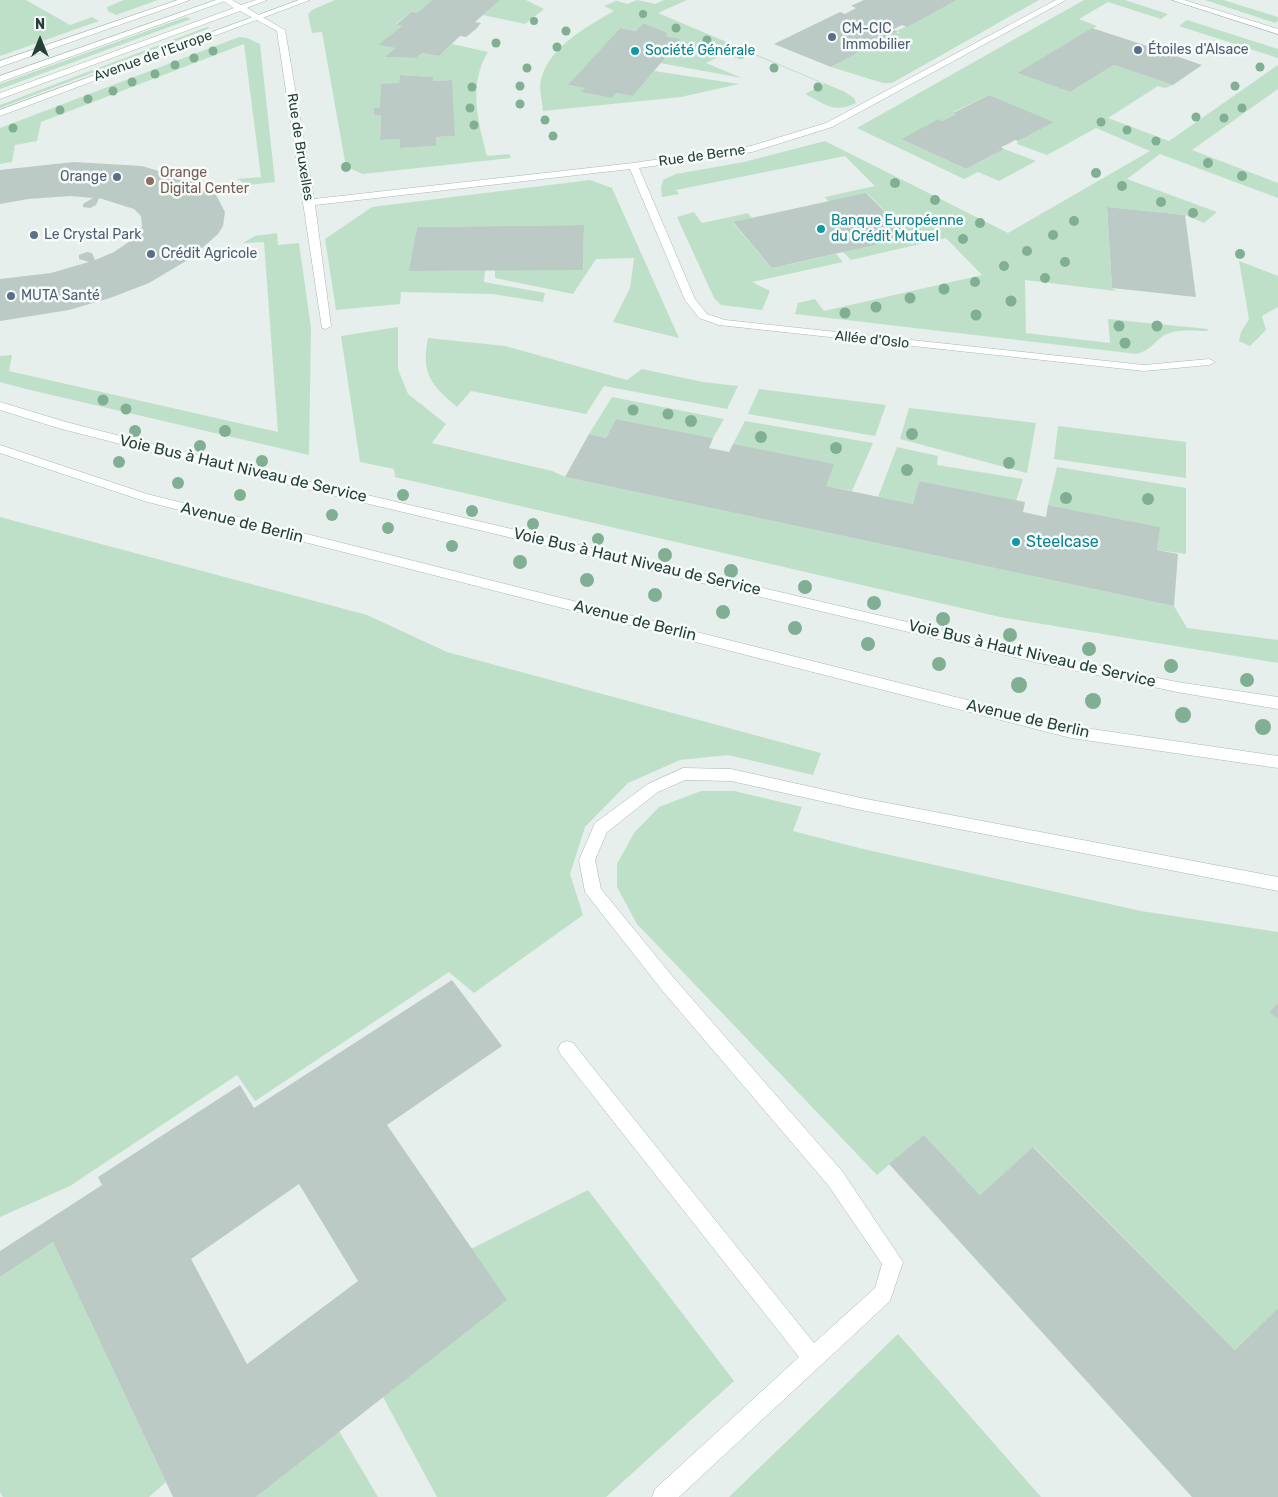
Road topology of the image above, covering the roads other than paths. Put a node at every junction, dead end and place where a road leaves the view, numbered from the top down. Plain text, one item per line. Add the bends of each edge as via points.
1 (186, 0) edge
2 (225, 0) edge
3 (263, 0) edge
4 (306, 0) edge
5 (1062, 0) edge
6 (1176, 0) edge
7 (241, 8) junction
8 (261, 18) junction
9 (1278, 32) edge
10 (0, 64) edge
11 (0, 79) edge
12 (0, 96) edge
13 (0, 113) edge
14 (633, 166) junction
15 (309, 203) junction
16 (326, 326) dead end
17 (1209, 362) dead end
18 (0, 406) edge
19 (0, 449) edge
20 (1278, 703) edge
21 (1278, 762) edge
22 (1278, 884) edge
23 (567, 1049) dead end
24 (813, 1358) junction
25 (663, 1497) edge

1 - 10 street
2 - 7 street, Rue de Bruxelles
2 - 11 street, Avenue de l'Europe
3 - 7 street, Avenue de l'Europe
4 - 8 street, Avenue de l'Europe
5 - 14 street, Rue de Berne via 829,125 752,149
6 - 9 street
7 - 8 street, Rue de Bruxelles
7 - 12 street, Avenue de l'Europe
8 - 13 street, Avenue de l'Europe
8 - 15 street, Rue de Bruxelles via 281,30
14 - 15 street, Rue de Berne
14 - 17 street, Allée d'Oslo via 690,300 703,316 716,321 1144,368
15 - 16 street, Rue de Bruxelles
18 - 20 street, Voie Bus à Haut Niveau de Service via 167,452 1035,657
19 - 21 street, Avenue de Berlin via 153,500 1071,732
22 - 24 street via 860,804 731,775 682,774 653,788 601,828 587,860 593,892 834,1178 893,1262 883,1294
23 - 24 street
24 - 25 street

